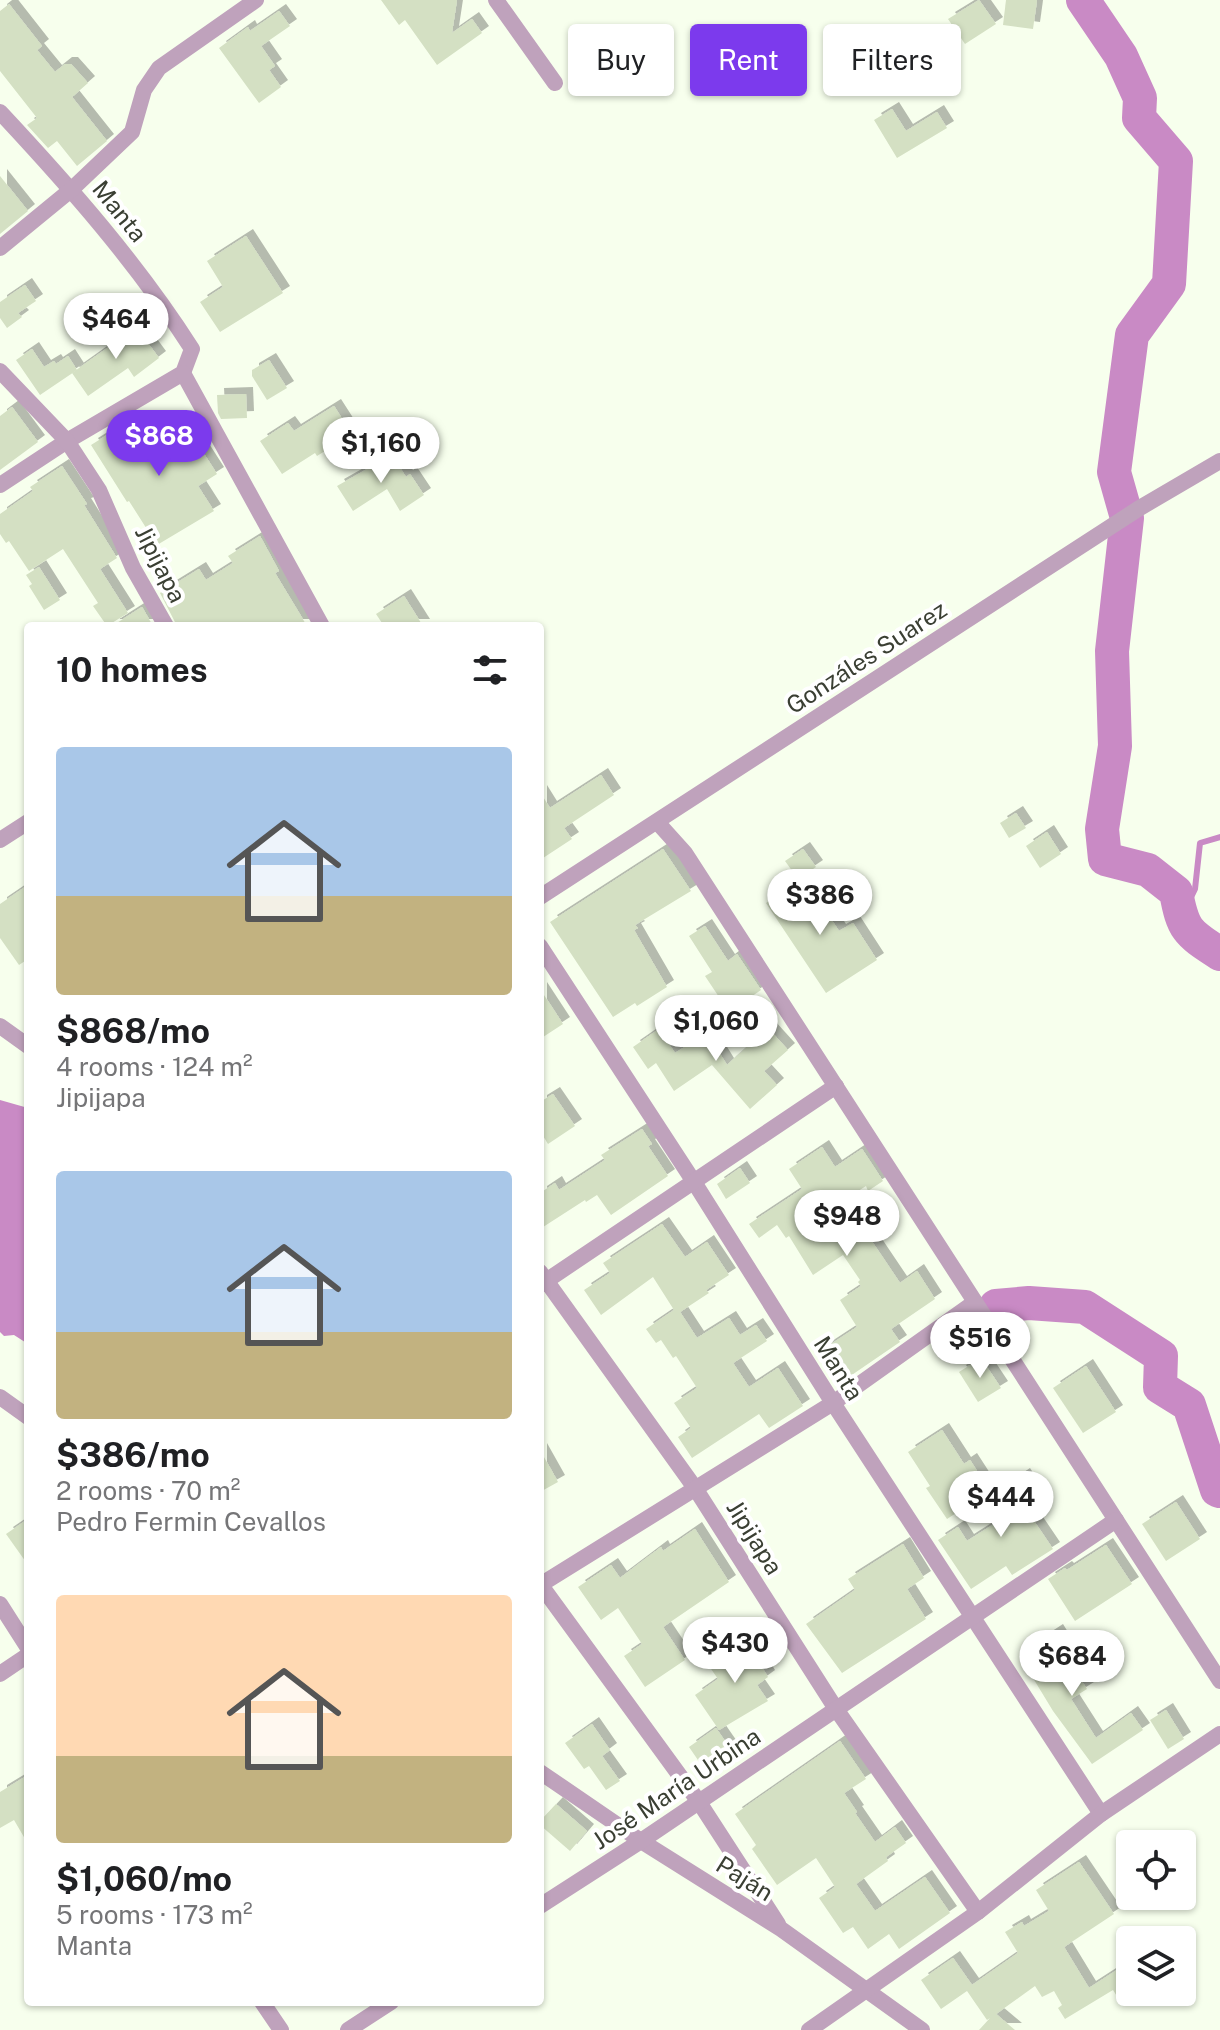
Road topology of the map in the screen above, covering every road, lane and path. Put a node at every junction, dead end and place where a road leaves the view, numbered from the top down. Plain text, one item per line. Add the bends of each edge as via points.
1 (256, 0) edge
2 (496, 0) edge
3 (555, 83) dead end
4 (0, 112) edge
5 (72, 189) junction
6 (0, 248) edge
7 (0, 371) edge
8 (183, 373) junction
9 (67, 441) junction
10 (1220, 461) edge
11 (0, 485) edge
12 (164, 622) edge
13 (320, 622) edge
14 (658, 823) junction
15 (24, 825) edge
16 (0, 840) edge
17 (544, 894) edge
18 (544, 952) edge
19 (0, 1026) edge
20 (24, 1043) edge
21 (836, 1086) junction
22 (694, 1182) junction
23 (544, 1278) edge
24 (544, 1282) edge
25 (975, 1302) junction
26 (0, 1397) edge
27 (833, 1403) junction
28 (24, 1414) edge
29 (695, 1488) junction
30 (1116, 1520) junction
31 (544, 1582) edge
32 (544, 1590) edge
33 (0, 1604) edge
34 (972, 1617) junction
35 (24, 1642) edge
36 (24, 1658) edge
37 (0, 1674) edge
38 (1220, 1681) edge
39 (836, 1709) junction
40 (1220, 1734) edge
41 (544, 1775) edge
42 (699, 1802) junction
43 (1101, 1814) junction
44 (641, 1841) junction
45 (544, 1903) edge
46 (978, 1912) junction
47 (781, 1929) junction
48 (864, 1989) junction
49 (265, 2006) edge
50 (385, 2006) edge
51 (281, 2030) edge
52 (348, 2030) edge
53 (809, 2030) edge
54 (922, 2030) edge

1 - 5 street via 159,68 144,90 132,132
2 - 3 street
4 - 5 street, Manta
5 - 6 street
5 - 8 street, Manta via 159,297 192,349
7 - 9 street, Jipijapa
8 - 9 street
8 - 13 street
9 - 11 street
9 - 12 street, Jipijapa via 99,490
10 - 14 street, Gonzáles Suarez via 1138,509
14 - 17 street, Gonzáles Suarez
14 - 21 street via 685,853
15 - 16 street
18 - 22 street, Manta
19 - 20 street
21 - 22 street
21 - 25 street
22 - 23 street
22 - 27 street, Manta
24 - 29 street, Jipijapa
25 - 27 street
25 - 30 street
26 - 28 street
27 - 29 street
27 - 34 street, Manta
29 - 31 street
29 - 39 street, Jipijapa
30 - 34 street, José María Urbina
30 - 38 street
32 - 42 street
33 - 35 street
34 - 39 street, José María Urbina
34 - 43 street, Manta
36 - 37 street
39 - 42 street, José María Urbina
39 - 46 street, Jipijapa
40 - 43 street
41 - 44 street, Paján
42 - 44 street, José María Urbina
42 - 47 street
43 - 46 street
44 - 45 street, José María Urbina
44 - 47 street, Paján
46 - 48 street
47 - 48 street, Paján
48 - 53 street
48 - 54 street, Paján
49 - 51 street
50 - 52 street

